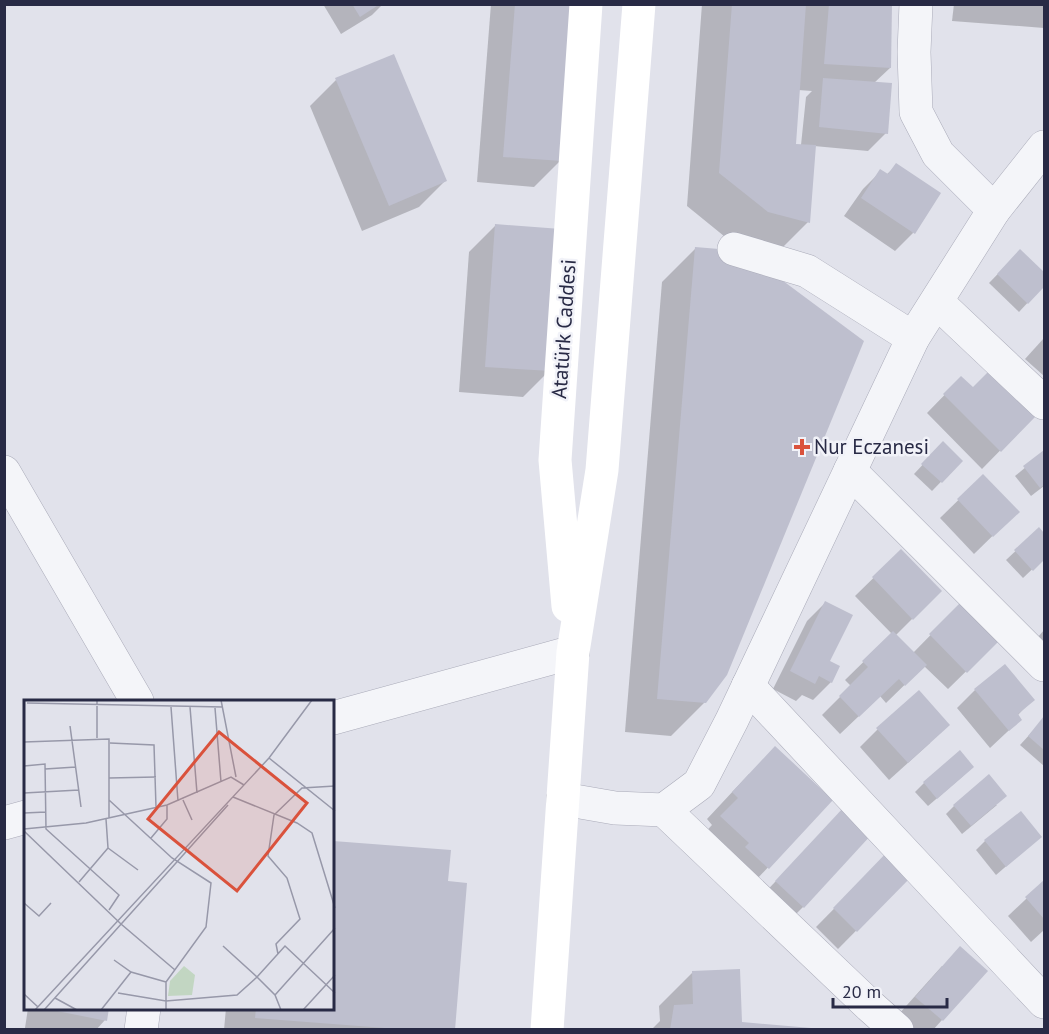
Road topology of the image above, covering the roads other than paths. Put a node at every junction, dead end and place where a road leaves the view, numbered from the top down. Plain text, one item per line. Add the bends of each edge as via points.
1 (586, 4) edge
2 (639, 4) edge
3 (916, 4) edge
4 (1044, 147) edge
5 (994, 210) junction
6 (734, 249) dead end
7 (937, 302) junction
8 (913, 338) junction
9 (1044, 403) edge
10 (850, 471) junction
11 (4, 472) edge
12 (573, 652) junction
13 (1044, 665) edge
14 (748, 686) junction
15 (136, 700) edge
16 (334, 718) edge
17 (563, 799) junction
18 (664, 810) junction
19 (24, 817) edge
20 (4, 823) edge
21 (1044, 1002) edge
22 (144, 1010) edge
23 (141, 1029) edge
24 (547, 1029) edge
25 (897, 1029) edge

1 - 12 main road, Atatürk Caddesi via 555,460
2 - 12 main road via 602,470
3 - 5 street via 916,112 938,154
4 - 5 street
5 - 7 street
6 - 8 street via 807,271
7 - 8 street
7 - 9 street
8 - 10 street
10 - 13 street
10 - 14 street
11 - 15 street
12 - 16 street
12 - 17 main road
14 - 18 street via 699,784
14 - 21 street
17 - 18 street via 615,808
17 - 24 main road
18 - 25 street
19 - 20 street
22 - 23 street

